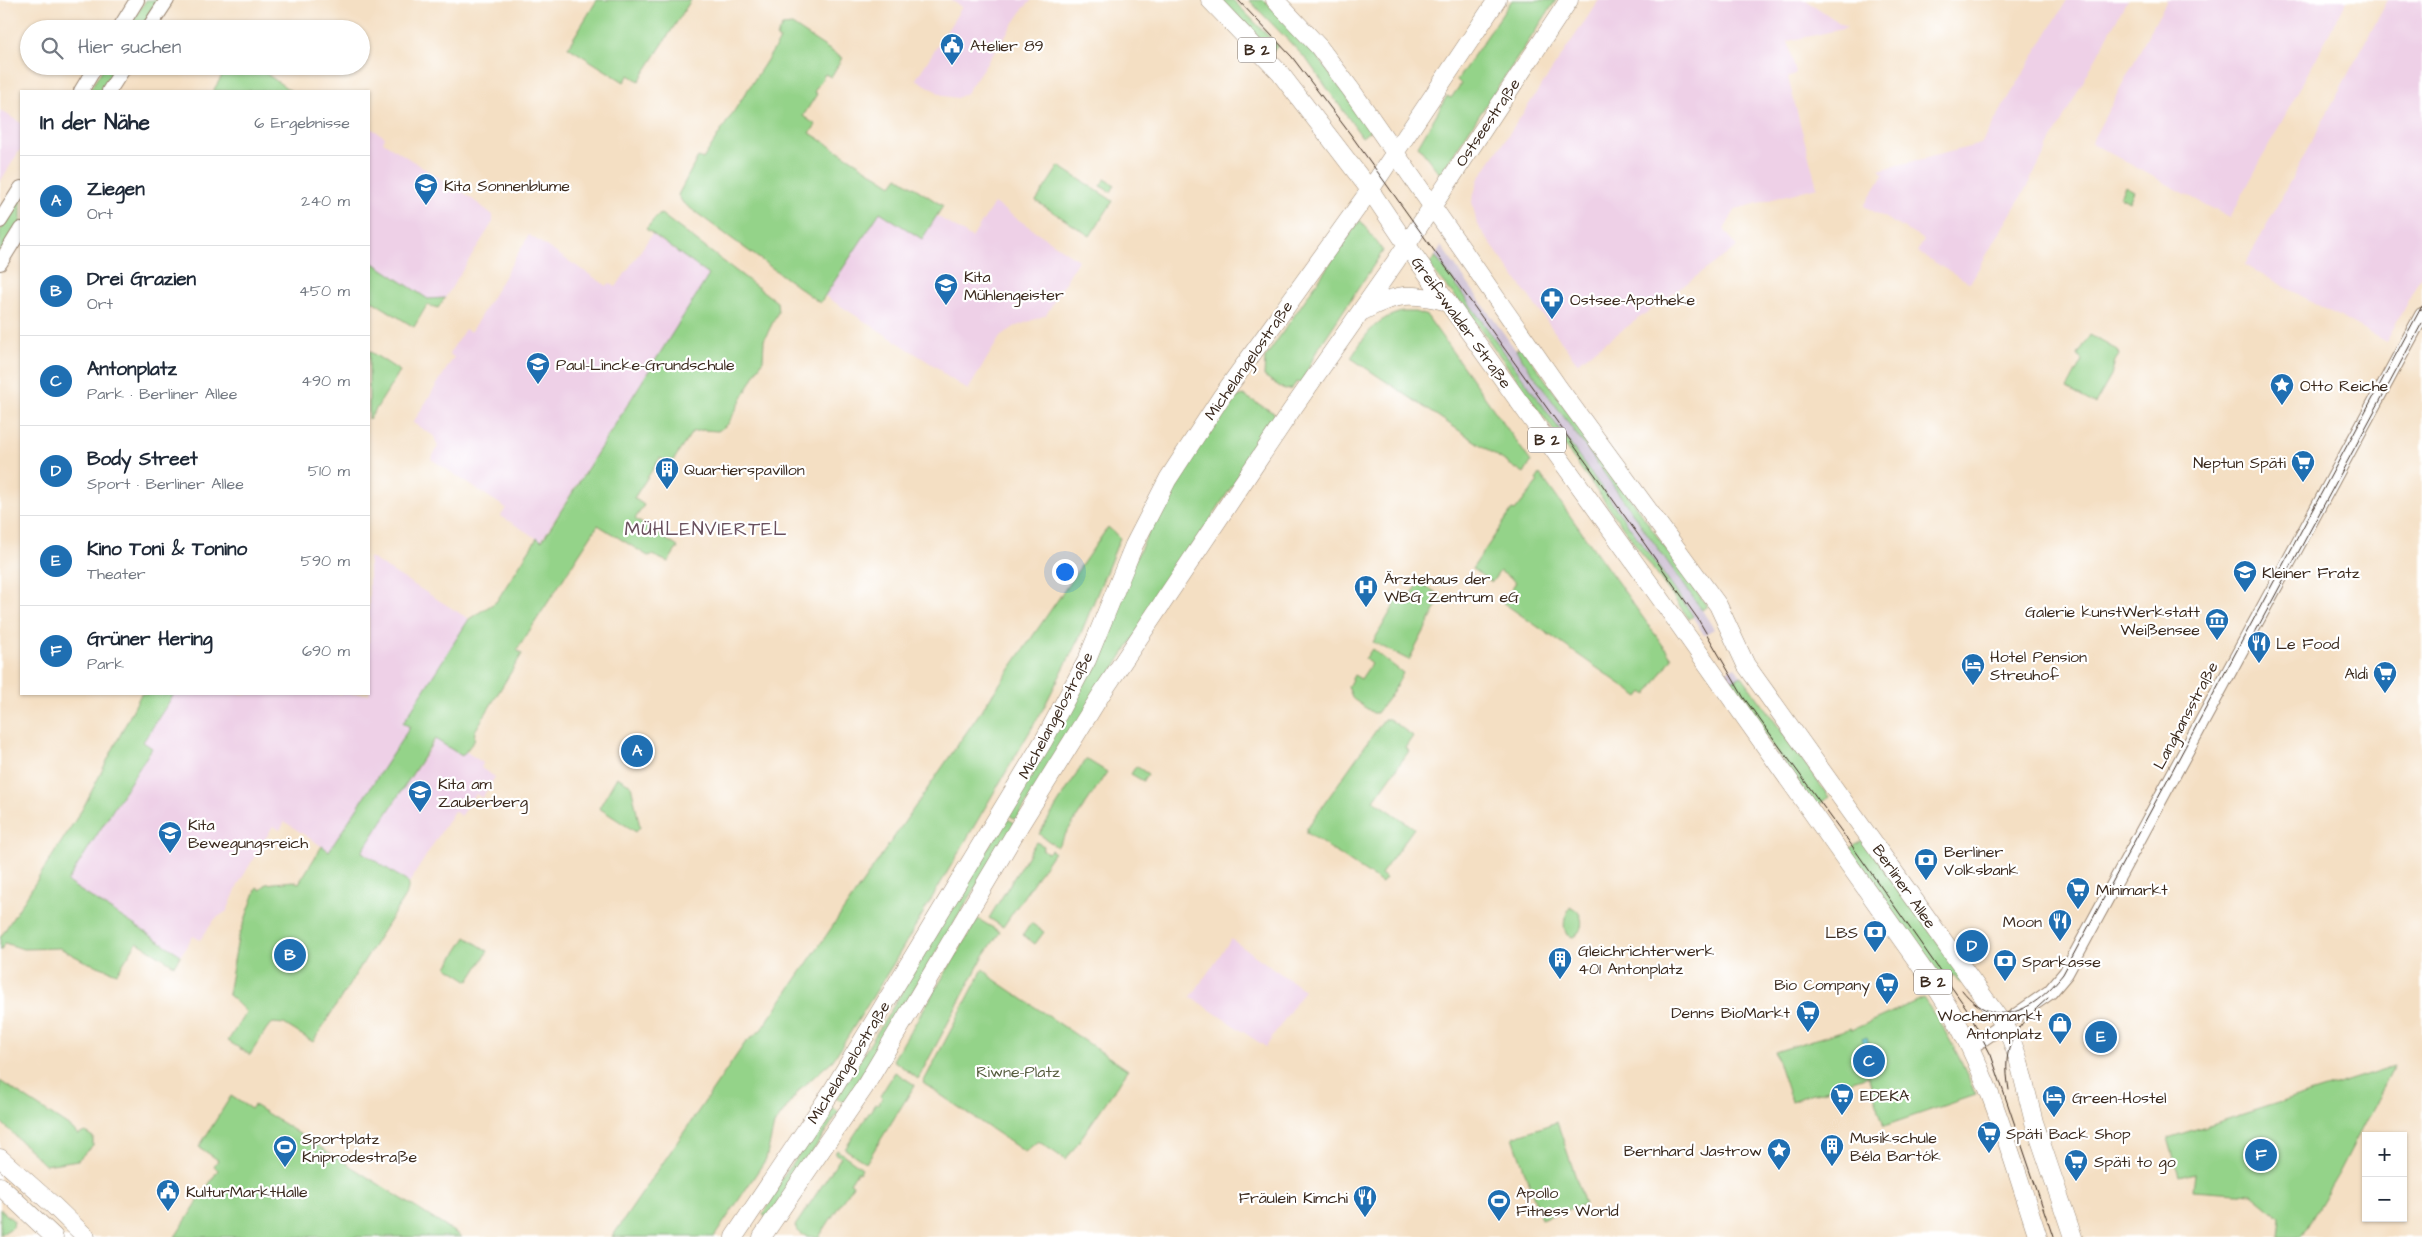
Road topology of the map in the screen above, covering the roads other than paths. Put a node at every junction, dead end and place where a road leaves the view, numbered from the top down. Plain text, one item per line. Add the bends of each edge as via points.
1 (137, 0) edge
2 (167, 0) edge
3 (1210, 0) edge
4 (1275, 0) edge
5 (1497, 0) edge
6 (1569, 0) edge
7 (125, 20) edge
8 (154, 20) edge
9 (91, 75) edge
10 (119, 75) edge
11 (82, 90) edge
12 (110, 90) edge
13 (1395, 154) junction
14 (20, 190) edge
15 (1370, 190) junction
16 (1431, 206) junction
17 (0, 221) edge
18 (20, 231) edge
19 (1406, 245) junction
20 (0, 263) edge
21 (1448, 302) junction
22 (1359, 314) junction
23 (2422, 315) edge
24 (1701, 655) joint
25 (2004, 1025) junction
26 (1971, 1046) junction
27 (0, 1158) edge
28 (0, 1186) edge
29 (54, 1237) edge
30 (86, 1237) edge
31 (734, 1237) edge
32 (762, 1237) edge
33 (2038, 1237) edge
34 (2073, 1237) edge

1 - 7 street
2 - 8 street
3 - 15 main road, Greifswalder Straße / B 2 via 1280,74
4 - 13 main road, B 2 via 1319,47
5 - 13 main road
6 - 16 main road, Ostseestraße
9 - 11 street
10 - 12 street
13 - 15 main road
13 - 16 main road, B 2
14 - 17 street
15 - 19 main road, Greifswalder Straße / B 2
15 - 31 main road, Michelangelostraße via 1222,396 1168,479 1134,545 1087,660 1044,740 832,1091
16 - 19 main road, Ostseestraße
16 - 25 main road, Berliner Allee / B 2 via 1718,606 1746,665
18 - 20 street
19 - 21 main road, Greifswalder Straße / B 2
19 - 22 main road, Michelangelostraße
21 - 22 main road via 1419,294 1398,295
21 - 24 main road, Greifswalder Straße / B 2
22 - 32 main road, Michelangelostraße via 1093,708 864,1088
23 - 25 street, Langhansstraße via 2066,973 2051,992
24 - 26 main road, Berliner Allee / B 2 via 1939,992
25 - 26 street, Langhansstraße
25 - 34 main road, Berliner Allee / B 2 via 2012,1038 2034,1122
26 - 33 main road, Berliner Allee / B 2
27 - 30 main road
28 - 29 main road

